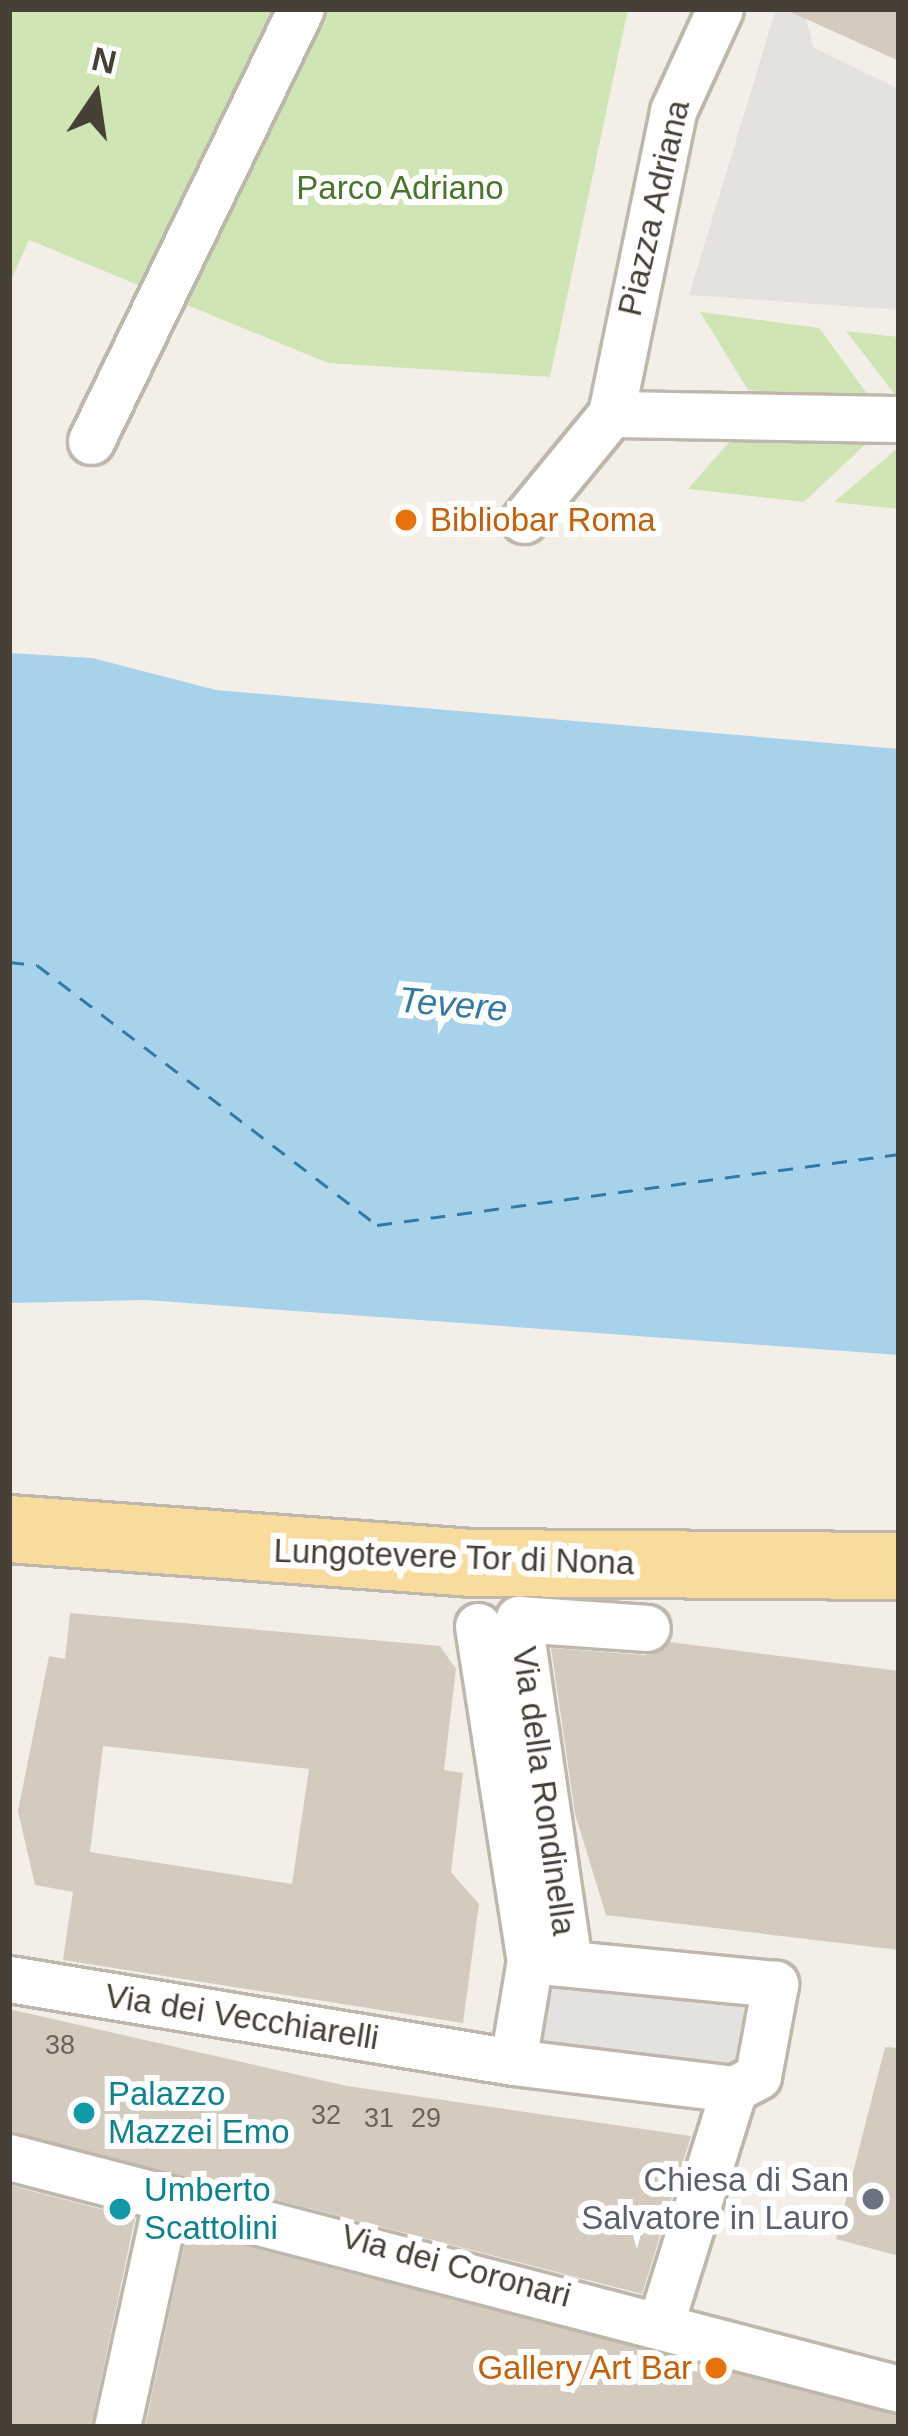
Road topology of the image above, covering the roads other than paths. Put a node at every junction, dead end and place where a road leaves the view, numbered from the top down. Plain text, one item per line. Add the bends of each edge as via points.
1 (302, 9) edge
2 (720, 9) edge
3 (610, 414) junction
4 (899, 419) edge
5 (91, 441) dead end
6 (524, 520) dead end
7 (9, 1529) edge
8 (899, 1566) edge
9 (498, 1622) junction
10 (647, 1628) dead end
11 (549, 1961) junction
12 (9, 1978) edge
13 (495, 2058) junction
14 (734, 2089) junction
15 (9, 2157) edge
16 (167, 2198) junction
17 (662, 2319) junction
18 (899, 2389) edge
19 (117, 2427) edge

1 - 5 street
2 - 3 street, Piazza Adriana via 673,111
3 - 4 street
3 - 6 street
7 - 8 main road, Lungotevere Tor di Nona via 471,1563
9 - 10 street
9 - 11 street, Via della Rondinella
9 - 11 street, Via della Rondinella via 524,1910
11 - 13 street
11 - 14 street via 775,1984 758,2076
12 - 13 street, Via dei Vecchiarelli
13 - 14 street, Via dei Vecchiarelli
14 - 17 street
15 - 16 street, Via dei Coronari
16 - 17 street, Via dei Coronari
16 - 19 street
17 - 18 street, Via dei Coronari

